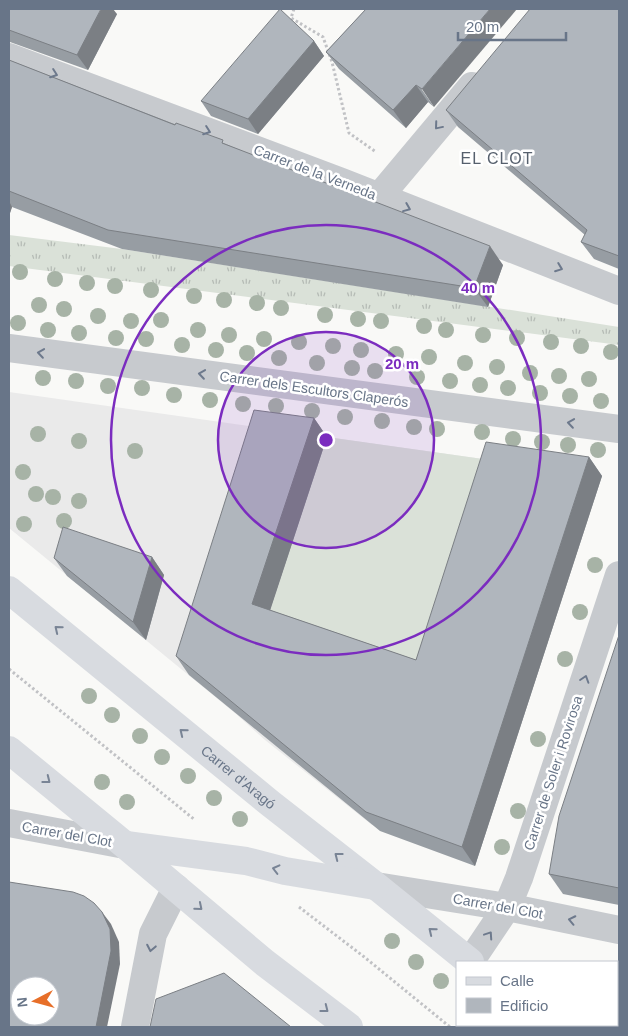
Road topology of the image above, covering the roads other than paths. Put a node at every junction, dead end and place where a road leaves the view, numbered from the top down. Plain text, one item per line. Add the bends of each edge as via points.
1 (9, 57) edge
2 (486, 70) edge
3 (379, 197) junction
4 (619, 291) edge
5 (9, 348) edge
6 (619, 429) edge
7 (619, 575) edge
8 (9, 590) edge
9 (9, 750) edge
10 (9, 824) edge
11 (126, 845) junction
12 (376, 886) junction
13 (176, 888) junction
14 (507, 907) junction
15 (619, 930) edge
16 (469, 961) edge
17 (471, 961) edge
18 (135, 1027) edge
19 (349, 1027) edge

1 -> 3 street, Carrer de la Verneda
2 -> 3 street
3 -> 4 street, Carrer de la Verneda
6 -> 5 street, Carrer dels Escultors Claperós
14 -> 7 street, Carrer de Soler i Rovirosa
12 -> 8 street, Carrer d'Aragó
9 -> 11 street
10 - 11 street, Carrer del Clot
12 -> 11 street via 246,861
11 - 13 street
12 - 14 street, Carrer del Clot
16 -> 12 street, Carrer d'Aragó
13 -> 18 street via 154,934
13 -> 19 street
15 -> 14 street, Carrer del Clot
17 -> 14 street, Carrer de Soler i Rovirosa

